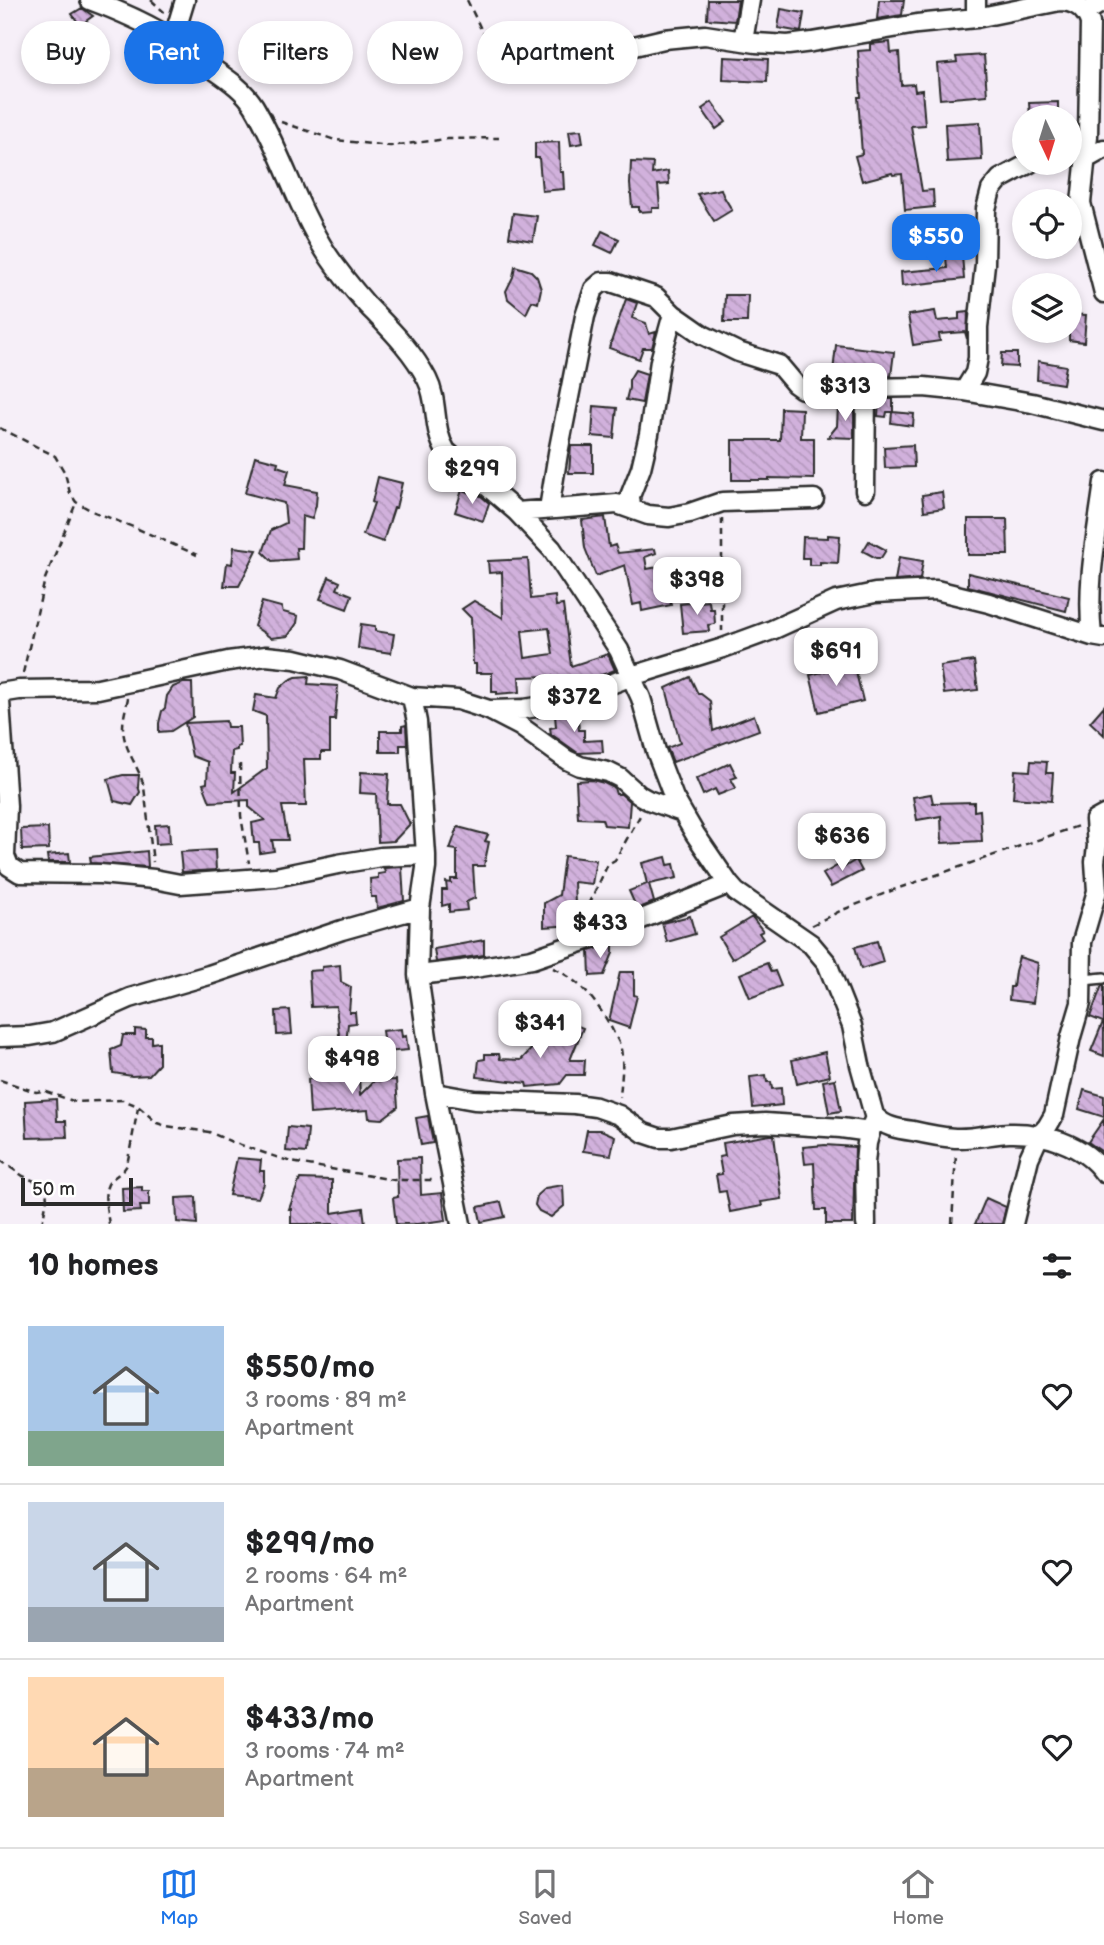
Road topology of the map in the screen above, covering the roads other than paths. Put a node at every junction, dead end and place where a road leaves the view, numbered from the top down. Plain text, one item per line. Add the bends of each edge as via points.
1 (90, 0) edge
2 (185, 0) edge
3 (750, 0) edge
4 (1104, 1) edge
5 (976, 9) edge
6 (1086, 13) junction
7 (138, 21) edge
8 (179, 21) edge
9 (743, 41) junction
10 (638, 45) edge
11 (224, 76) edge
12 (1088, 136) junction
13 (1082, 139) edge
14 (1104, 149) edge
15 (1086, 159) junction
16 (1012, 173) edge
17 (1099, 250) edge
18 (1104, 293) edge
19 (674, 314) junction
20 (866, 388) junction
21 (964, 391) junction
22 (1104, 422) edge
23 (1104, 482) edge
24 (865, 491) dead end
25 (814, 499) dead end
26 (631, 508) junction
27 (550, 509) junction
28 (517, 512) junction
29 (1098, 637) edge
30 (632, 676) junction
31 (0, 693) edge
32 (412, 697) junction
33 (0, 701) edge
34 (489, 710) junction
35 (682, 811) junction
36 (1100, 817) edge
37 (426, 855) junction
38 (729, 884) junction
39 (420, 908) junction
40 (418, 975) junction
41 (1104, 978) edge
42 (1083, 980) junction
43 (0, 1037) edge
44 (435, 1093) junction
45 (872, 1123) junction
46 (1039, 1136) junction
47 (1104, 1173) edge
48 (461, 1224) edge
49 (866, 1224) edge
50 (1013, 1224) edge

1 - 7 street
2 - 8 street
3 - 9 street
4 - 6 street
5 - 6 street via 1069,1
5 - 9 street via 812,42
6 - 12 street via 1090,23
9 - 10 street via 705,35
11 - 28 street via 248,98 261,118 327,253 420,366 433,392 439,437 446,451
12 - 13 street
12 - 15 street
14 - 15 street
15 - 17 street via 1081,203
16 - 21 street via 991,190 986,209 978,358
17 - 18 street
19 - 20 street via 718,343 779,365 802,389
19 - 26 street via 660,361 641,468 630,496
19 - 27 street via 656,297 622,286 602,282 594,289 585,316
20 - 21 street
20 - 24 street
21 - 22 street
23 - 29 street via 1089,606
25 - 26 street via 722,502 669,517
26 - 27 street via 617,504
27 - 28 street
28 - 30 street via 560,560
29 - 30 street via 931,590 875,593 836,601 772,631
30 - 34 street via 550,705
30 - 35 street via 666,780
31 - 32 street via 98,689 266,656 340,670
32 - 34 street via 458,700
32 - 37 street
33 - 37 street via 7,806 5,856 9,866 20,873 72,873 180,884 251,880 370,859
34 - 35 street via 567,760 608,772 648,800
35 - 38 street
36 - 42 street via 1097,891 1082,942
37 - 39 street
38 - 40 street via 532,959
38 - 45 street via 821,954 852,1026
39 - 40 street
39 - 43 street via 130,998 53,1032
40 - 44 street
41 - 42 lane
42 - 46 street via 1082,1003 1054,1115
44 - 45 street via 606,1110 643,1133 664,1139 733,1125 841,1128
44 - 48 street
45 - 46 street via 956,1138 1008,1133
45 - 49 street via 865,1163
46 - 47 street via 1087,1155
46 - 50 street

